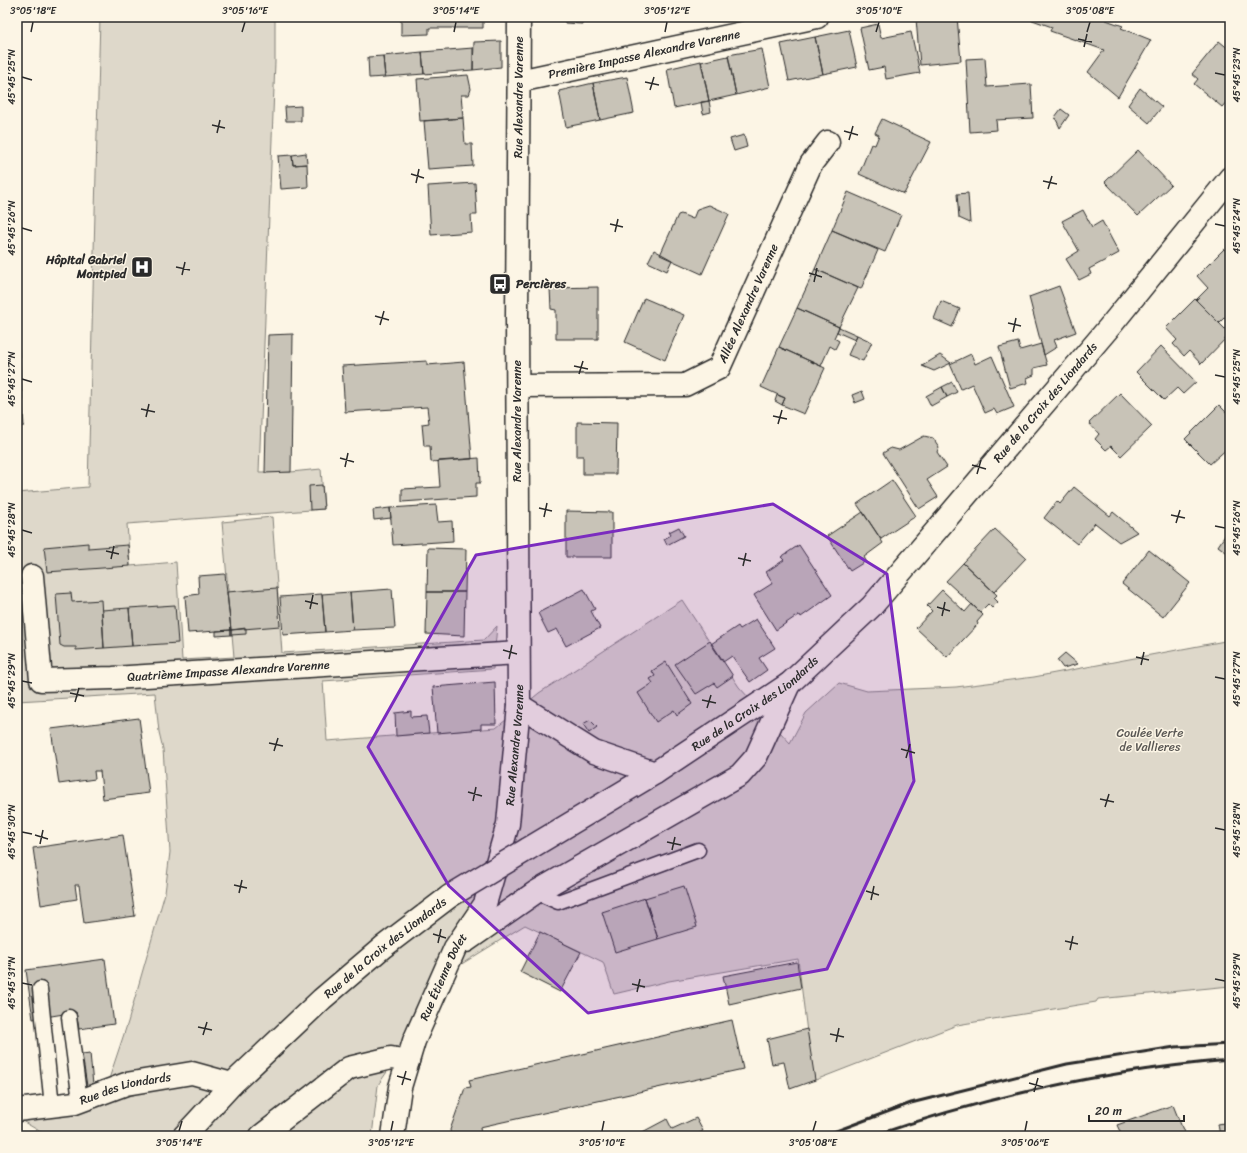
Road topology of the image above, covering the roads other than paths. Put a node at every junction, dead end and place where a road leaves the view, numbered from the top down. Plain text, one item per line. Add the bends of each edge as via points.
1 (519, 17) edge
2 (817, 17) edge
3 (519, 81) junction
4 (828, 142) dead end
5 (1230, 178) edge
6 (518, 386) junction
7 (32, 576) dead end
8 (518, 653) junction
9 (789, 684) junction
10 (519, 705) junction
11 (655, 773) junction
12 (508, 824) joint
13 (698, 850) dead end
14 (536, 892) junction
15 (455, 948) junction
16 (40, 989) dead end
17 (69, 1017) dead end
18 (408, 1061) junction
19 (232, 1084) junction
20 (80, 1101) junction
21 (52, 1106) junction
22 (17, 1110) edge
23 (187, 1133) edge
24 (261, 1136) edge
25 (392, 1136) edge

1 - 3 main road, Rue Alexandre Varenne
2 - 3 main road, Première Impasse Alexandre Varenne
3 - 6 main road, Rue Alexandre Varenne
4 - 6 main road, Allée Alexandre Varenne via 811,164 719,368 685,385
5 - 9 main road, Rue de la Croix des Liondards via 1112,324 872,606
6 - 8 main road, Rue Alexandre Varenne
7 - 8 main road, Quatrième Impasse Alexandre Varenne via 41,680 113,678
8 - 10 main road, Rue Alexandre Varenne
9 - 11 main road, Rue de la Croix des Liondards
9 - 14 main road via 756,757 740,776
10 - 11 main road via 594,752
10 - 12 main road, Rue Alexandre Varenne
11 - 19 main road, Rue de la Croix des Liondards, bridge via 450,896 383,947
12 - 15 main road, Rue Étienne Dolet via 485,904
13 - 14 lane via 558,902
14 - 15 main road
15 - 18 main road, Rue Étienne Dolet
16 - 21 lane
17 - 20 lane
18 - 24 main road via 391,1058 349,1068
18 - 25 main road, Rue Étienne Dolet via 400,1087
19 - 20 main road, Rue des Liondards via 192,1074 126,1084
19 - 23 main road, Rue de la Croix des Liondards
20 - 21 main road, Rue des Liondards
21 - 22 main road, Rue des Liondards

